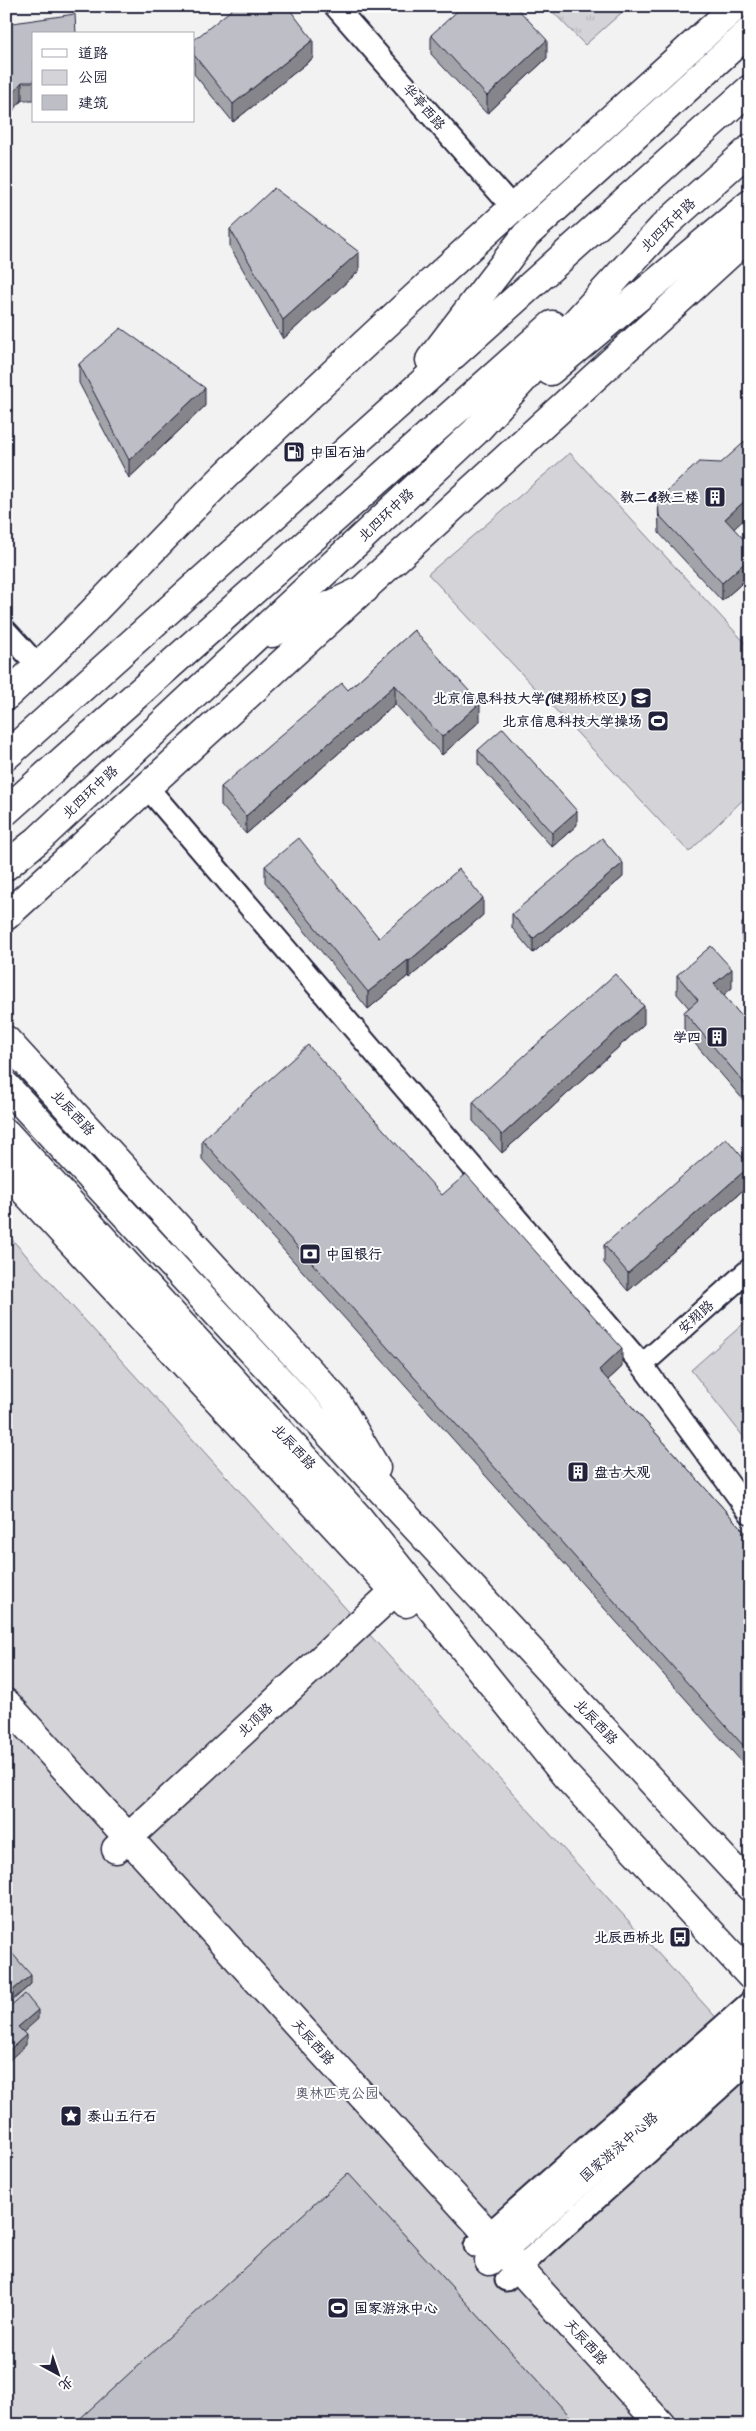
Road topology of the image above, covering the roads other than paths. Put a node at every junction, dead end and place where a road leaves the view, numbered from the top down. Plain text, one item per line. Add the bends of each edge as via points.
1 (335, 6) edge
2 (736, 6) edge
3 (750, 31) edge
4 (750, 89) edge
5 (750, 149) edge
6 (750, 204) edge
7 (513, 208) junction
8 (664, 226) junction
9 (750, 235) edge
10 (386, 417) junction
11 (475, 432) junction
12 (365, 589) junction
13 (6, 631) edge
14 (248, 644) junction
15 (39, 667) junction
16 (6, 696) edge
17 (6, 756) edge
18 (147, 787) junction
19 (6, 811) edge
20 (6, 866) edge
21 (6, 916) edge
22 (6, 1040) edge
23 (6, 1086) edge
24 (6, 1133) edge
25 (6, 1171) edge
26 (750, 1269) edge
27 (642, 1365) junction
28 (402, 1512) junction
29 (750, 1513) edge
30 (395, 1591) junction
31 (6, 1703) edge
32 (6, 1728) edge
33 (566, 1776) junction
34 (122, 1843) junction
35 (750, 1887) edge
36 (750, 1975) edge
37 (750, 2002) edge
38 (750, 2032) edge
39 (750, 2061) edge
40 (496, 2256) junction
41 (637, 2425) edge
42 (661, 2425) edge

1 - 7 street, 华亭西路
2 - 7 main road
3 - 10 main road via 526,235
4 - 10 main road
5 - 8 main road, 北四环中路
6 - 11 main road
7 - 15 main road via 225,476
8 - 11 main road, 北四环中路
8 - 19 main road
9 - 12 main road
10 - 17 main road
11 - 14 main road, 北四环中路
12 - 14 main road
12 - 18 main road
13 - 15 street
14 - 20 main road, 北四环中路
15 - 16 main road
18 - 21 main road
18 - 27 street
22 - 28 main road, 北辰西路 via 335,1399
23 - 28 main road, 北辰西路
24 - 33 main road, 北辰西路 via 358,1516
25 - 30 main road, 北辰西路
26 - 27 street, 安翔路
27 - 29 street
28 - 35 main road, 北辰西路
30 - 33 main road, 北辰西路
30 - 34 main road, 北顶路
31 - 34 main road, 天辰西路
32 - 34 main road, 天辰西路
33 - 36 main road, 北辰西路
34 - 40 main road, 天辰西路
37 - 40 street
38 - 40 main road, 国家游泳中心路
39 - 40 street
40 - 41 main road, 天辰西路
40 - 42 main road, 天辰西路

